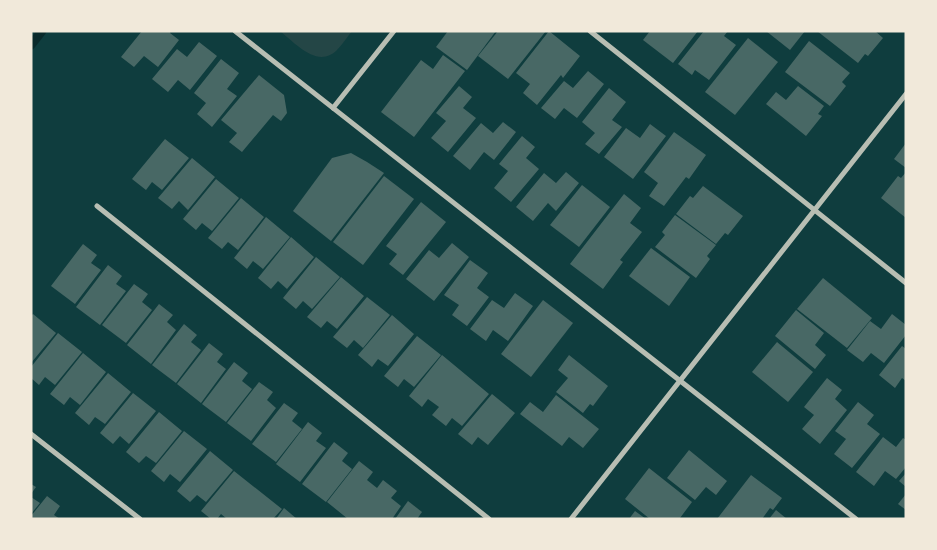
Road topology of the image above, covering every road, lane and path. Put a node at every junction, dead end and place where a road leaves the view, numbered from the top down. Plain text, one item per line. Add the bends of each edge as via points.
1 (235, 31) edge
2 (394, 31) edge
3 (590, 31) edge
4 (906, 94) edge
5 (333, 108) junction
6 (97, 206) dead end
7 (814, 211) junction
8 (906, 282) edge
9 (680, 380) junction
10 (31, 434) edge
11 (140, 519) edge
12 (489, 519) edge
13 (571, 519) edge
14 (856, 519) edge

1 - 5 street
2 - 5 street
3 - 7 street
4 - 7 street
5 - 9 street
6 - 12 street
7 - 8 street
7 - 9 street
9 - 13 street
9 - 14 street
10 - 11 street

